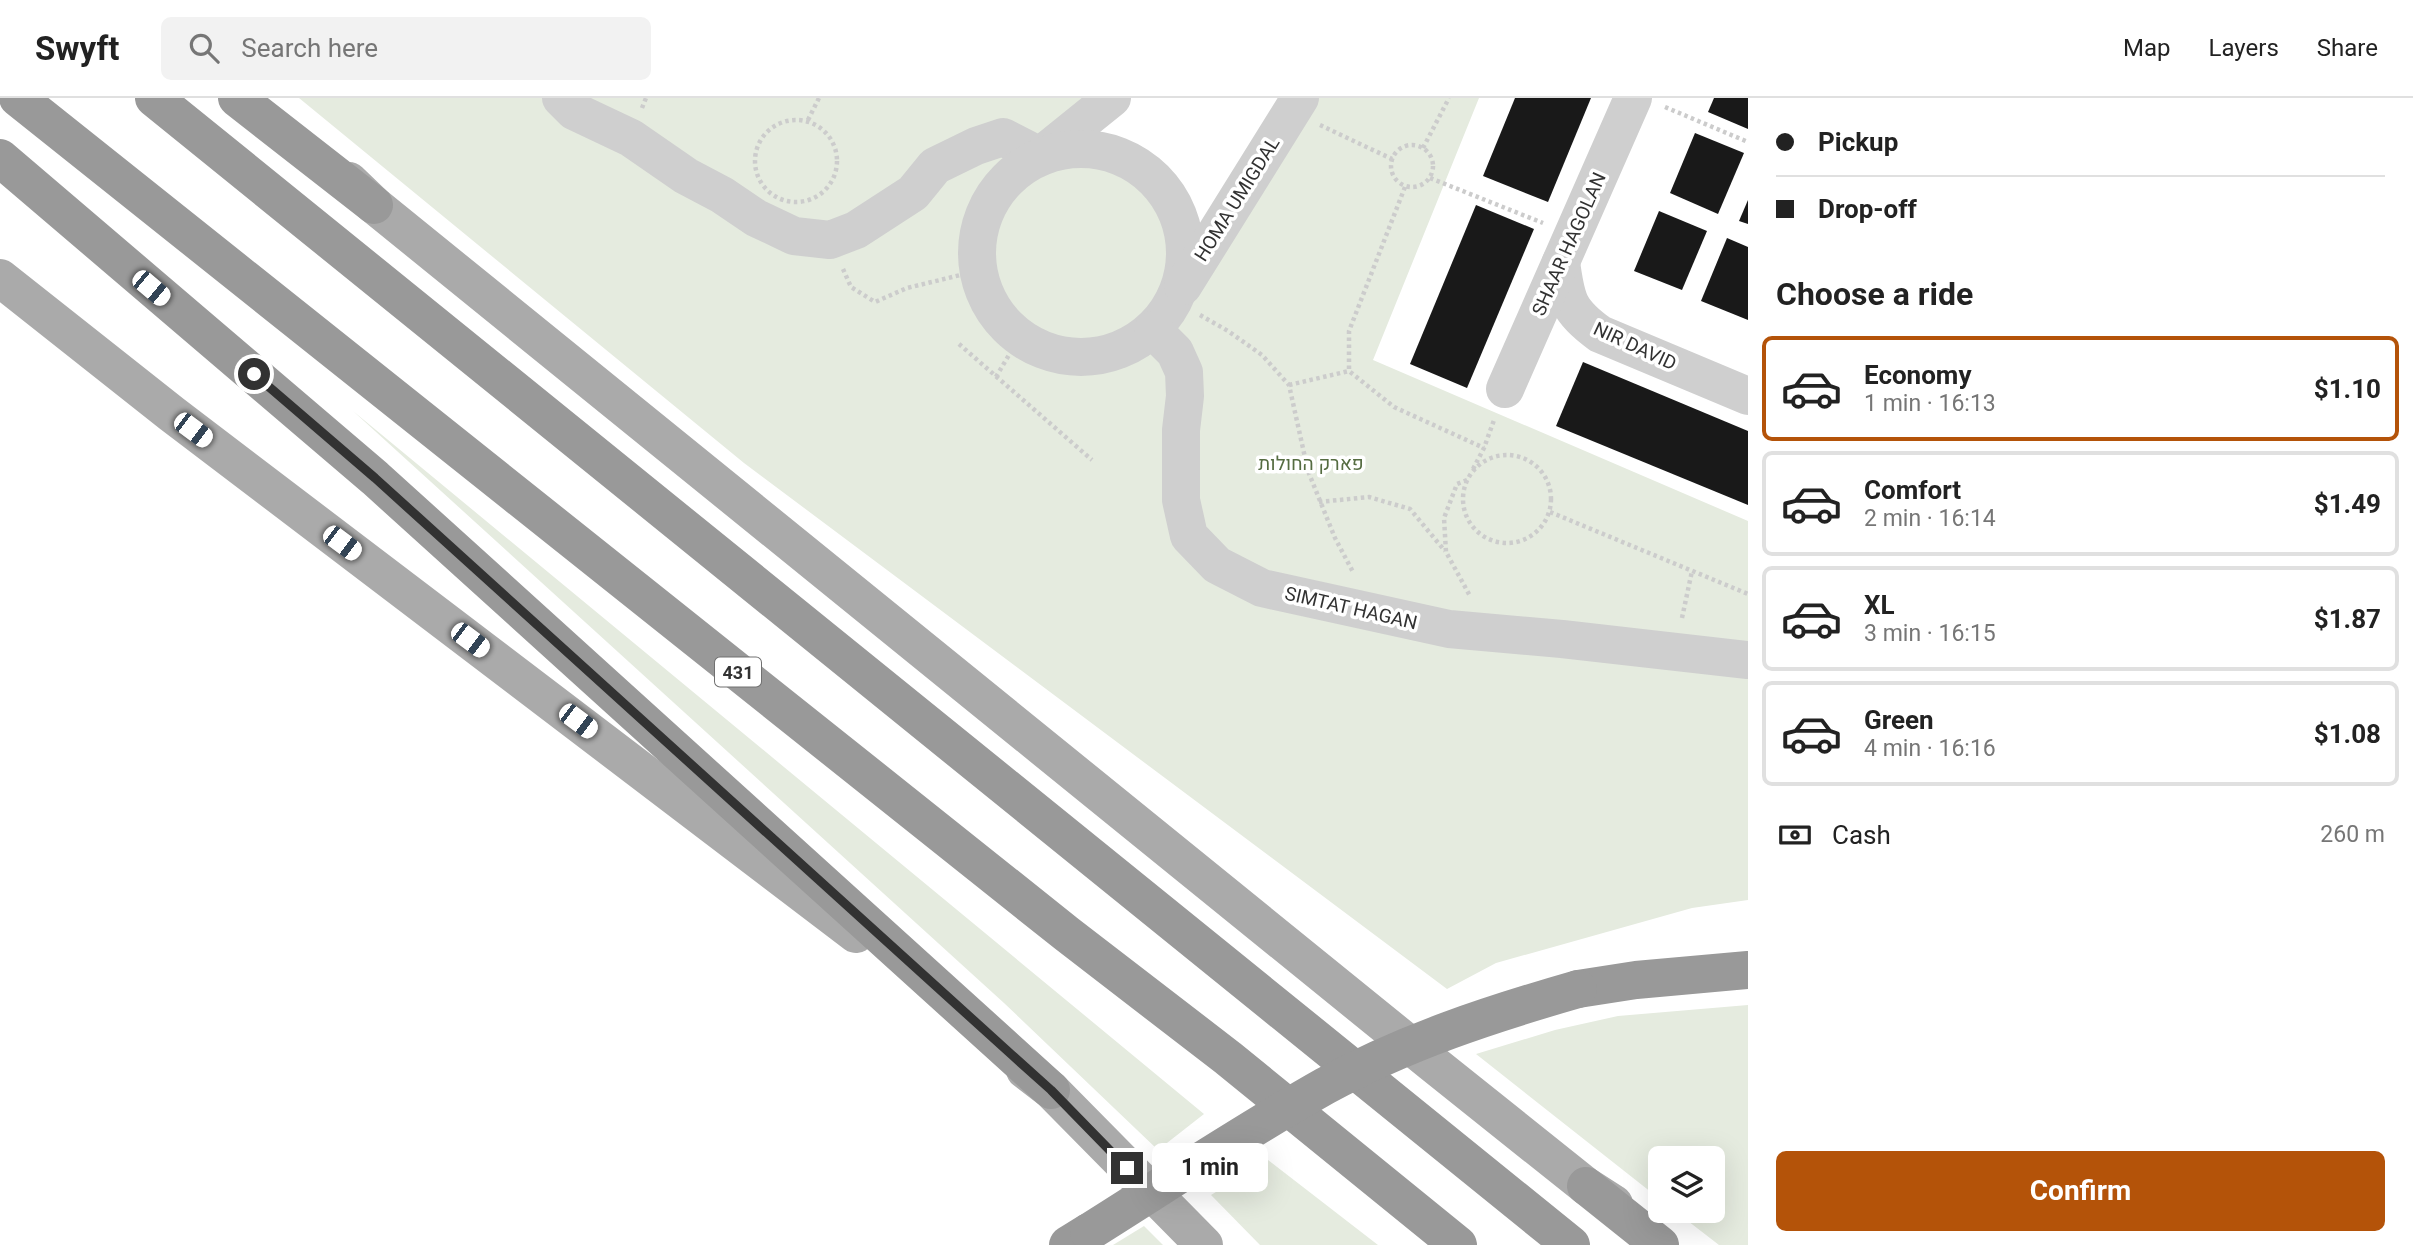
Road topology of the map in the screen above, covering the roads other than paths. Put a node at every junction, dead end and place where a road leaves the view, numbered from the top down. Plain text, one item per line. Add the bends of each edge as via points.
1 (18, 98) edge
2 (154, 98) edge
3 (237, 98) edge
4 (261, 98) edge
5 (561, 98) edge
6 (1112, 98) edge
7 (1300, 98) edge
8 (1644, 100) edge
9 (1040, 156) junction
10 (0, 158) edge
11 (374, 205) junction
12 (1567, 248) junction
13 (0, 278) edge
14 (1164, 315) junction
15 (1505, 389) road end
16 (1748, 396) edge
17 (1748, 660) edge
18 (1748, 970) edge
19 (1051, 1090) junction
20 (1586, 1186) junction
21 (1078, 1239) edge
22 (1204, 1245) edge
23 (1458, 1245) edge
24 (1571, 1245) edge
25 (1660, 1245) edge
26 (1677, 1245) edge

1 - 23 highway, 431
2 - 24 highway
3 - 11 highway
4 - 11 main road
5 - 9 street via 574,111 631,138 686,176 794,236 830,240 856,230 913,194 935,166 1003,137
6 - 9 street, HOMA UMIGDAL
7 - 14 street, HOMA UMIGDAL
8 - 12 street, SHAAR HAGOLAN
9 - 14 street, HOMA UMIGDAL via 1075,148 1112,152 1144,169 1169,195 1184,229 1186,265
9 - 14 street, HOMA UMIGDAL via 1010,175 988,203 976,236 977,271 999,320 1019,338 1051,354 1087,358 1122,349
10 - 19 highway via 375,478
11 - 20 main road
12 - 15 street, SHAAR HAGOLAN
12 - 16 street, NIR DAVID via 1569,303 1580,320 1600,334
13 - 19 main road via 183,423 850,929
14 - 17 street, SIMTAT HAGAN via 1184,372 1181,500 1189,536 1217,565 1262,588 1449,629
18 - 21 highway, bridge via 1578,989 1452,1028 1326,1086
19 - 22 main road
20 - 25 highway
20 - 26 main road

